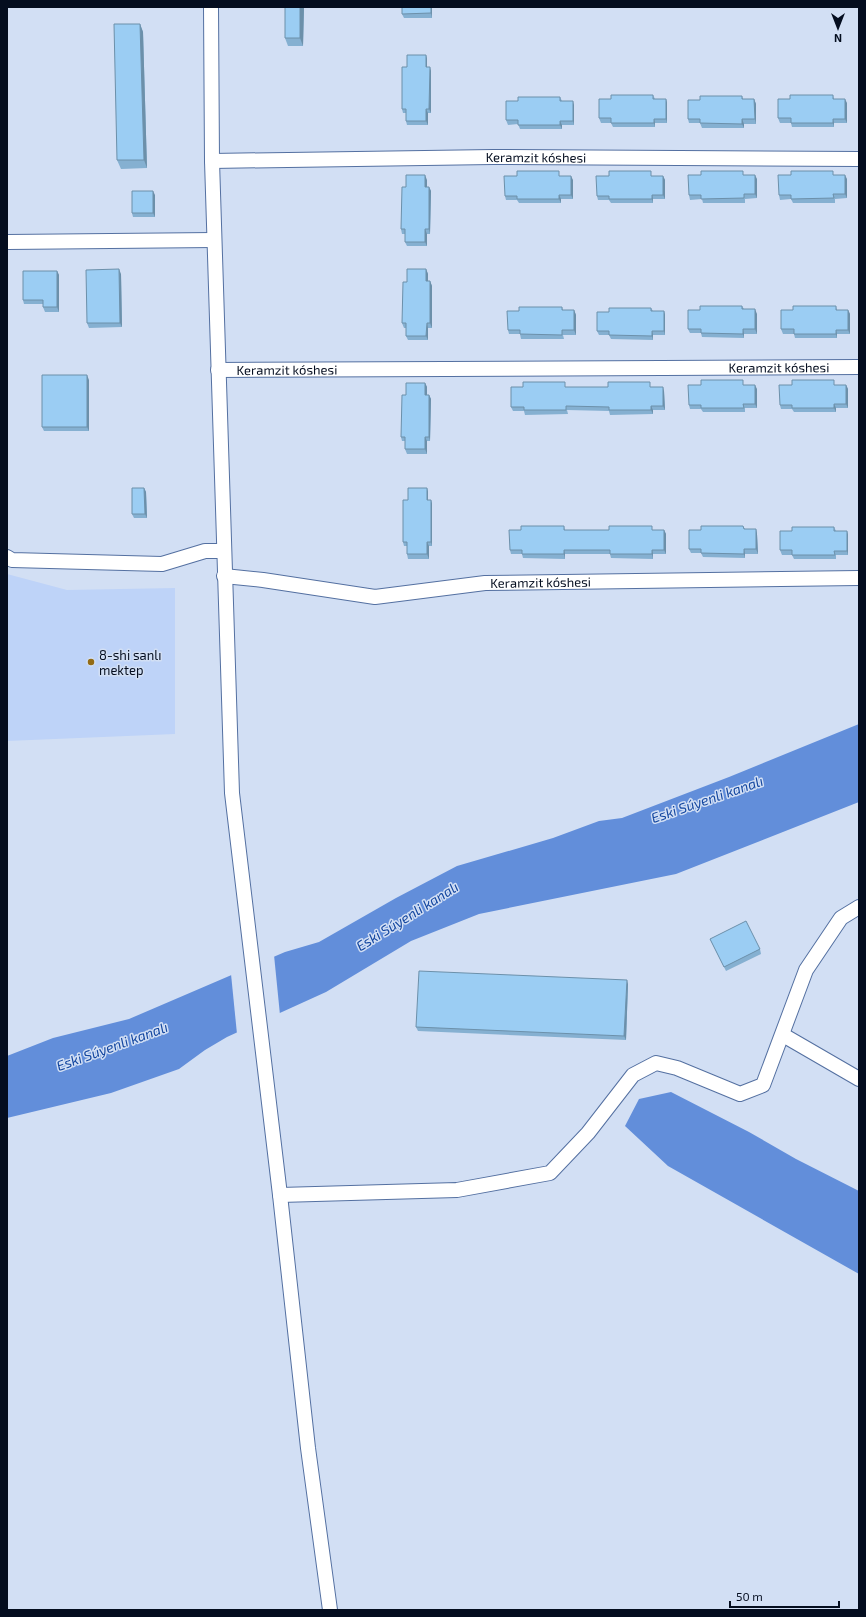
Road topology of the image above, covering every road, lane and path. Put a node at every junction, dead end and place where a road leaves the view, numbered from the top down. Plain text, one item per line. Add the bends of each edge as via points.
1 (211, 7) edge
2 (859, 159) edge
3 (212, 161) junction
4 (214, 240) junction
5 (7, 242) edge
6 (859, 367) edge
7 (218, 370) junction
8 (224, 551) junction
9 (7, 557) edge
10 (224, 576) junction
11 (859, 578) edge
12 (859, 907) edge
13 (783, 1035) junction
14 (859, 1079) edge
15 (280, 1195) junction
16 (330, 1610) edge

1 - 3 street
2 - 3 street, Keramzit kóshesi via 494,157
3 - 4 street
4 - 5 street
4 - 7 street
6 - 7 street, Keramzit kóshesi
7 - 8 street
8 - 9 street via 205,551 162,564 12,560
8 - 10 street
10 - 11 street, Keramzit kóshesi via 375,597 485,583
10 - 15 street via 232,793
12 - 13 street via 841,918 806,970
13 - 14 street
13 - 15 street via 763,1085 740,1094 677,1068 656,1063 633,1075 588,1133 550,1173 457,1190
15 - 16 street via 308,1456

